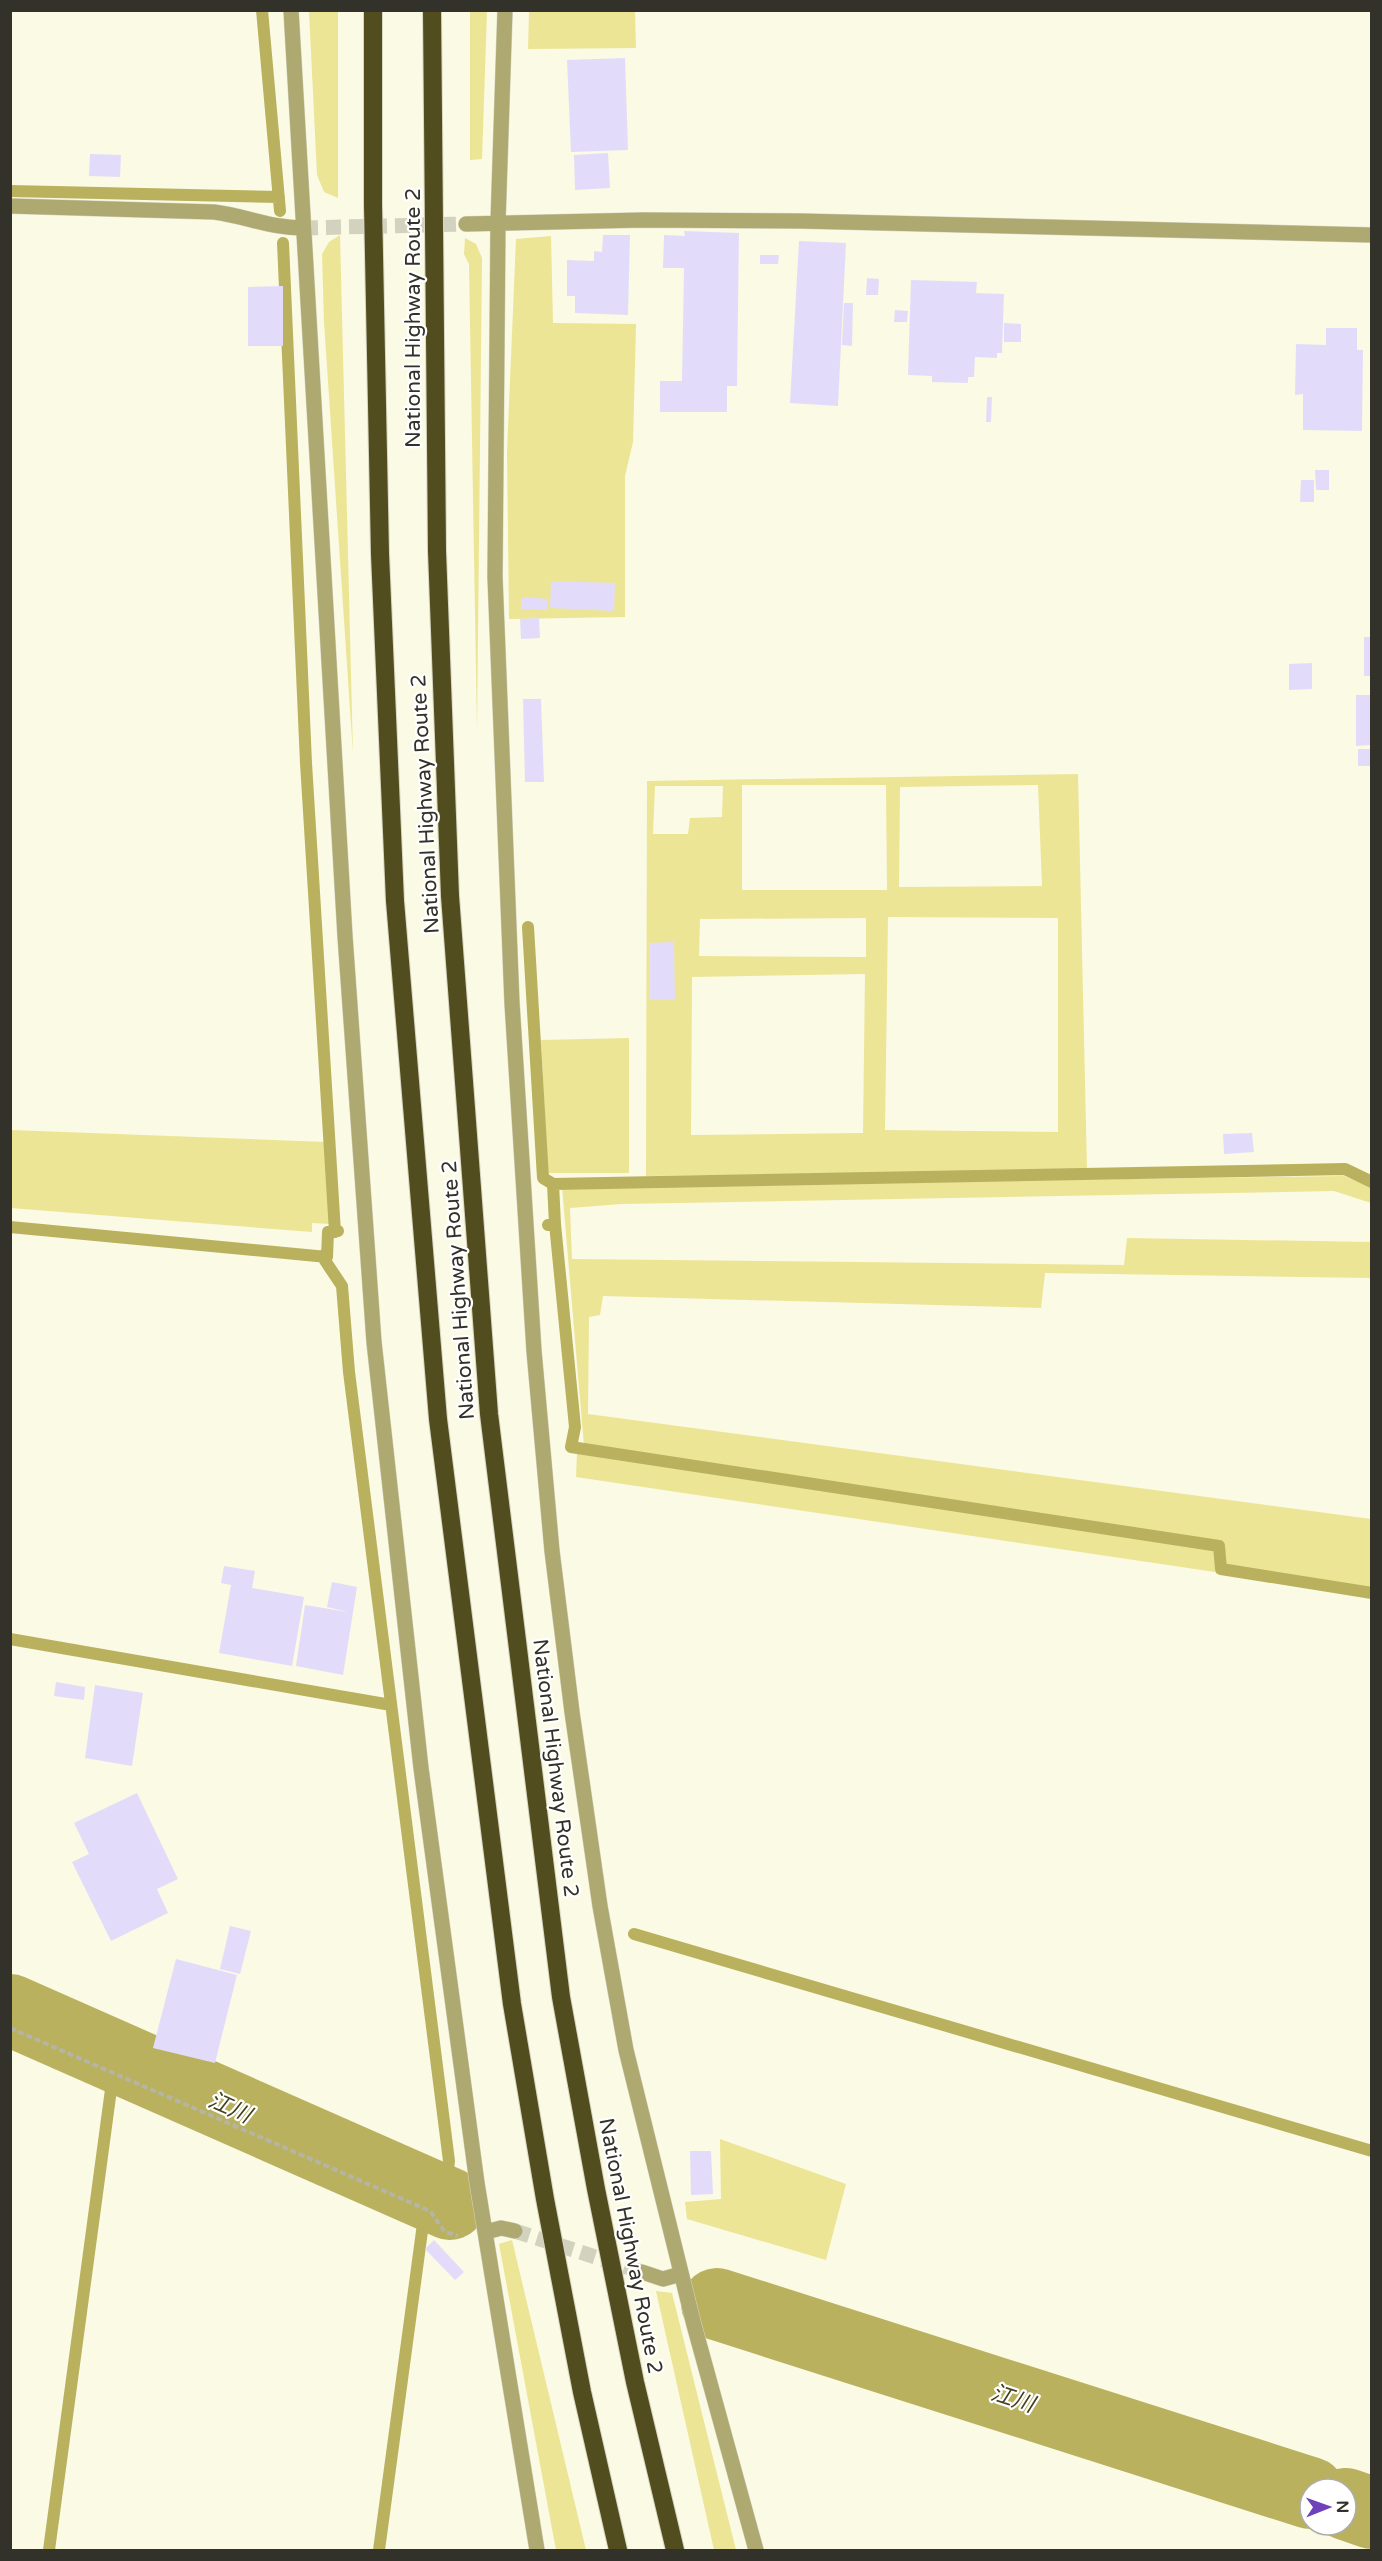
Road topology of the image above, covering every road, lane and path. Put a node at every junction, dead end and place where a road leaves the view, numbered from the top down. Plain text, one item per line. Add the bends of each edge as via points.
1 (291, 10) edge
2 (373, 10) edge
3 (432, 10) edge
4 (505, 10) edge
5 (10, 206) edge
6 (498, 222) junction
7 (466, 224) tunnel mouth
8 (303, 228) junction
9 (1371, 235) edge
10 (10, 2028) edge
11 (430, 2211) dead end
12 (515, 2231) tunnel mouth
13 (486, 2232) junction
14 (642, 2272) tunnel mouth
15 (681, 2274) junction
16 (537, 2550) edge
17 (618, 2550) edge
18 (675, 2550) edge
19 (756, 2550) edge

1 - 8 street
2 - 17 highway, National Highway Route 2 via 380,542 394,889 438,1419 512,2004 551,2233
3 - 18 highway, National Highway Route 2 via 436,551 448,860 489,1414 561,1996 635,2382
4 - 6 street
5 - 8 street via 214,212 280,228
6 - 7 street
6 - 9 street via 801,221
6 - 15 street via 495,577 512,1003 537,1387 552,1551 600,1906 626,2050
8 - 13 street via 344,924 374,1342 422,1768
10 - 11 path
12 - 13 street via 501,2228
13 - 16 street
14 - 15 street via 663,2278
15 - 19 street

